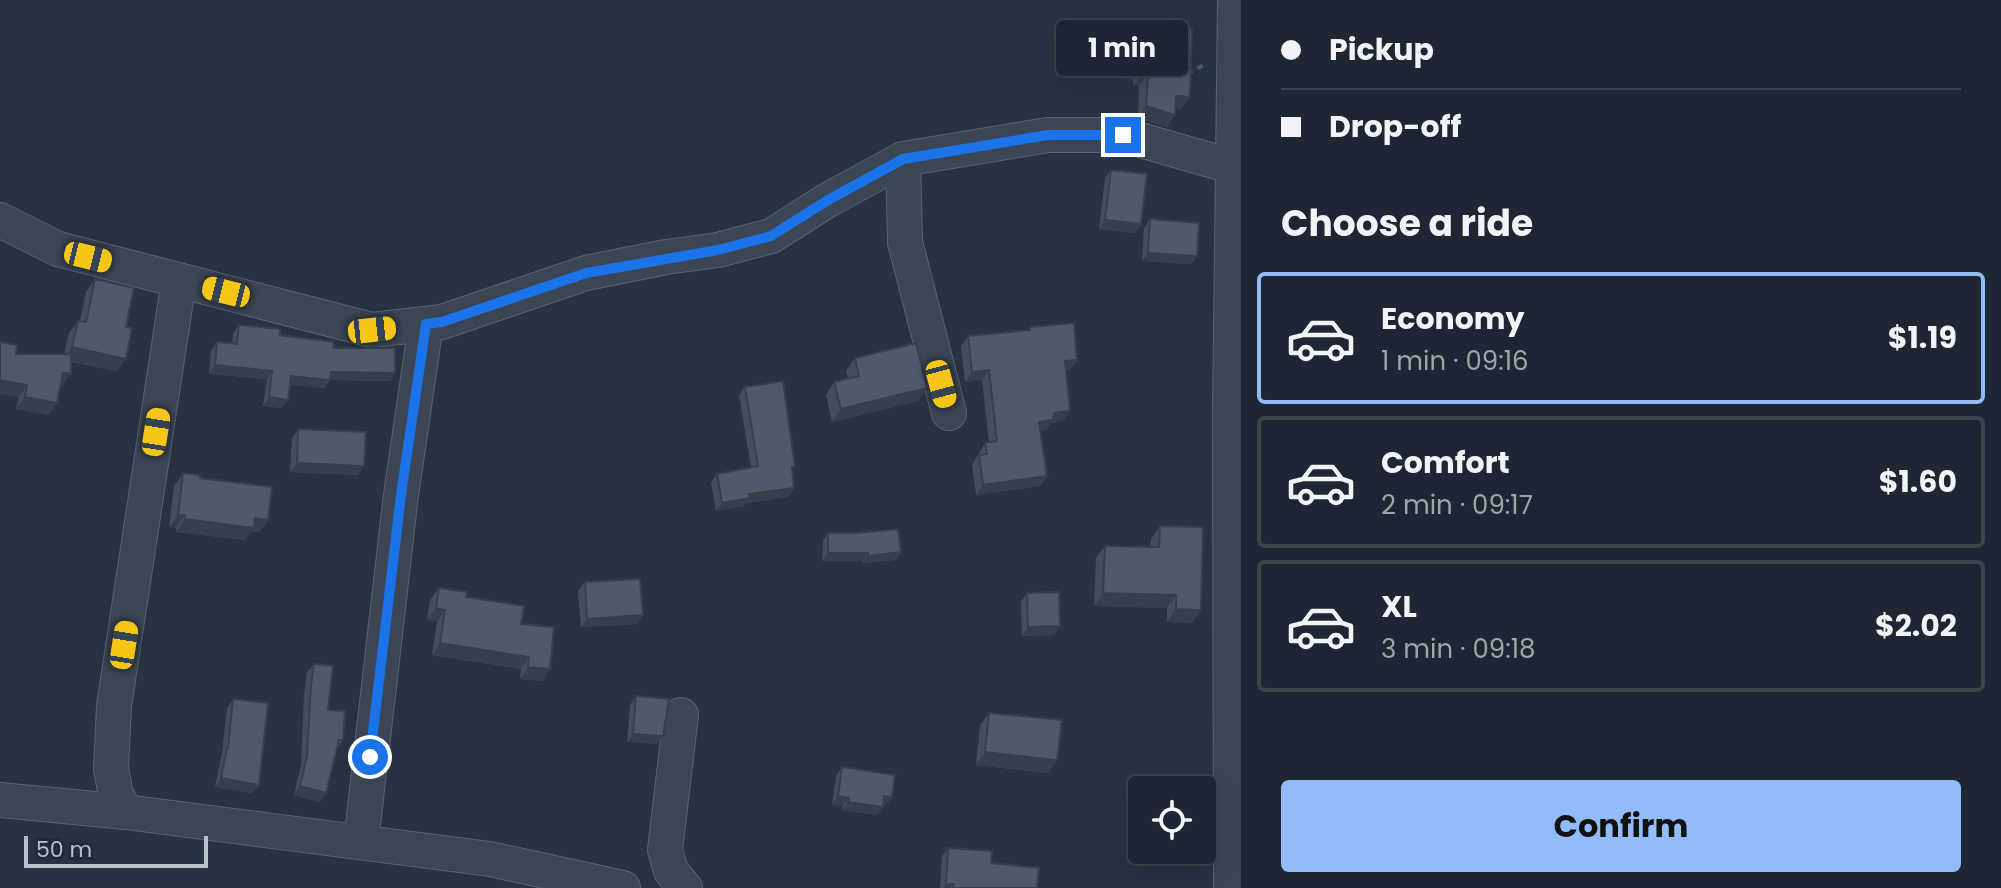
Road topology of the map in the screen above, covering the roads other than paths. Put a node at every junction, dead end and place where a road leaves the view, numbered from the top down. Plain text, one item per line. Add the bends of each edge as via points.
1 (1235, 0) edge
2 (903, 159) junction
3 (1234, 167) junction
4 (0, 220) edge
5 (179, 280) junction
6 (426, 324) junction
7 (949, 413) dead end
8 (1236, 416) edge
9 (1235, 567) edge
10 (681, 715) dead end
11 (0, 800) edge
12 (126, 812) junction
13 (361, 842) junction
14 (623, 888) edge
15 (685, 888) edge
16 (1231, 888) edge

1 - 3 street
2 - 3 street via 1048,135 1123,135
2 - 6 street via 771,236 586,273
2 - 7 street via 905,242
3 - 8 street
4 - 5 street via 58,249
5 - 6 street via 372,330
5 - 12 street via 114,706 111,769
6 - 13 street
8 - 9 street
9 - 16 street
10 - 15 street via 665,850 671,871
11 - 12 street
12 - 13 street
13 - 14 street via 490,859

